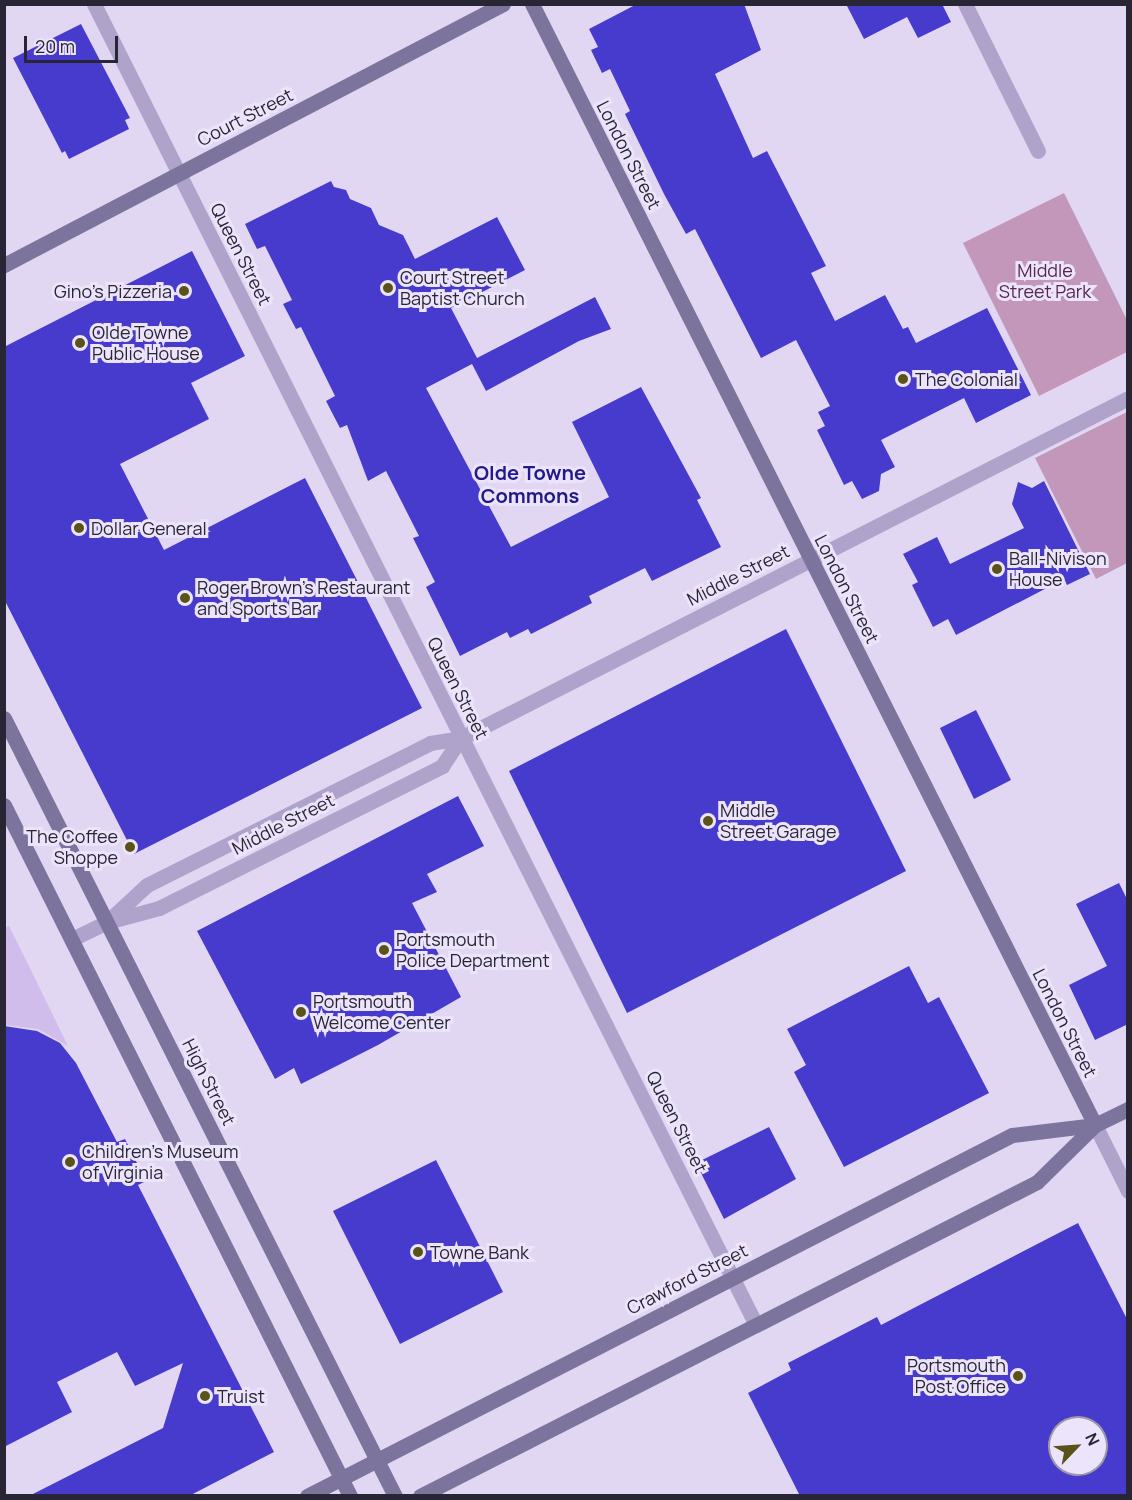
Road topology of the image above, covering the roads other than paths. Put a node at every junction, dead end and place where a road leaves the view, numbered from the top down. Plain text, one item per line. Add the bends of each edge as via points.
1 (94, 4) edge
2 (503, 4) edge
3 (532, 4) edge
4 (965, 4) edge
5 (1038, 151) dead end
6 (179, 174) junction
7 (4, 265) edge
8 (1128, 398) edge
9 (811, 560) junction
10 (4, 718) edge
11 (462, 738) junction
12 (4, 805) edge
13 (107, 922) junction
14 (72, 939) junction
15 (1128, 1109) edge
16 (1095, 1125) junction
17 (1128, 1191) edge
18 (733, 1278) junction
19 (756, 1325) junction
20 (377, 1459) junction
21 (341, 1478) junction
22 (307, 1496) edge
23 (351, 1496) edge
24 (395, 1496) edge
25 (420, 1496) edge

1 - 6 street, Queen Street
2 - 6 main road, Court Street
3 - 9 main road, London Street
4 - 5 street
6 - 7 main road, Court Street
6 - 11 street, Queen Street
8 - 9 street, Middle Street
9 - 11 street, Middle Street
9 - 16 main road, London Street
10 - 13 main road, High Street
11 - 13 street, Middle Street via 430,743 147,885
11 - 13 street, Middle Street via 442,766 159,909
11 - 18 street, Queen Street
12 - 14 main road
13 - 14 street, Middle Street
13 - 20 main road, High Street
14 - 21 main road
15 - 16 main road, Crawford Street
16 - 17 street, London Street
16 - 18 main road, Crawford Street via 1012,1135
16 - 19 main road, Crawford Street via 1036,1182
18 - 19 street, Queen Street
18 - 20 main road, Crawford Street
19 - 25 main road, Crawford Street
20 - 21 main road, Crawford Street
20 - 24 main road, High Street
21 - 22 main road, Crawford Street
21 - 23 main road

